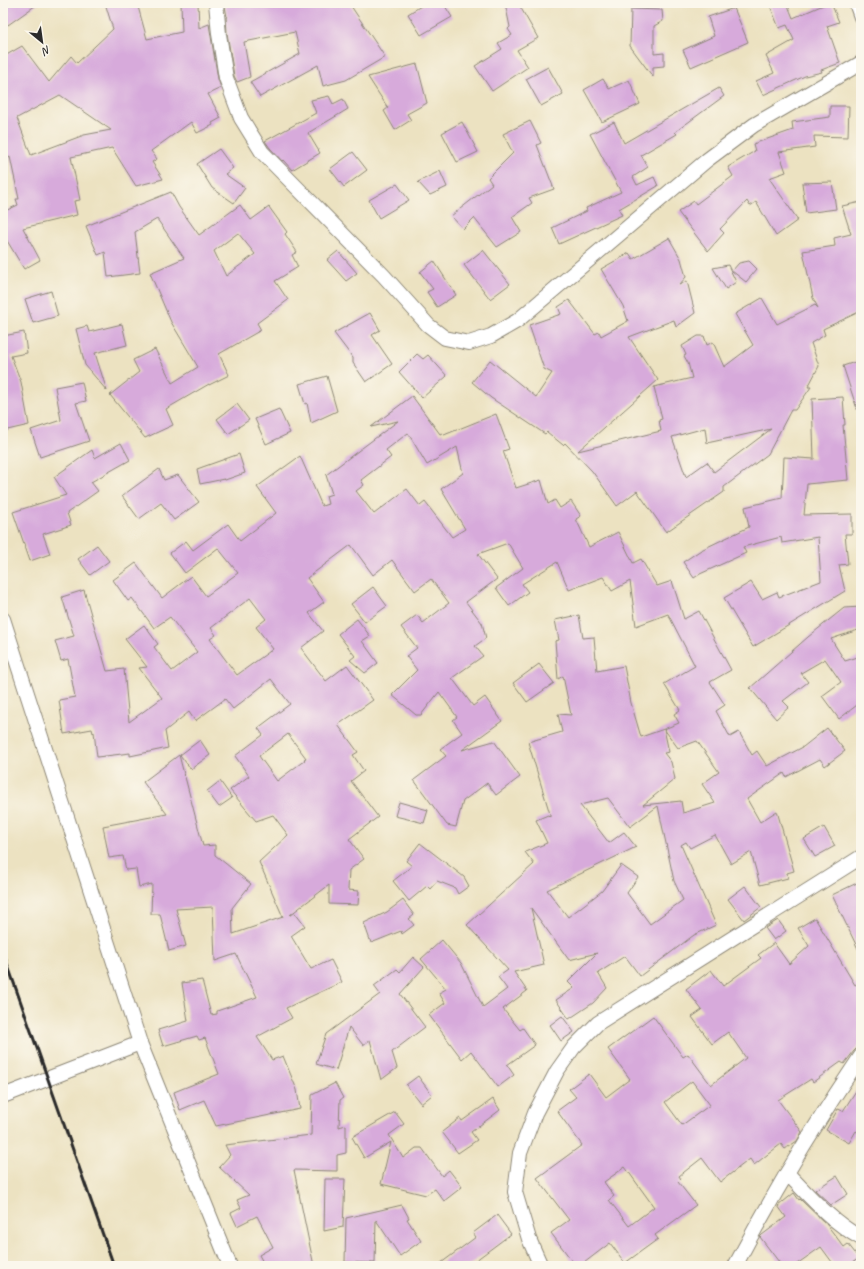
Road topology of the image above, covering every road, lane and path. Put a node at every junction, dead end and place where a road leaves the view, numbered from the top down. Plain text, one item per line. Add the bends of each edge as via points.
1 (216, 3) edge
2 (856, 3) edge
3 (861, 17) edge
4 (861, 63) edge
5 (3, 619) edge
6 (861, 857) edge
7 (140, 1043) junction
8 (861, 1056) edge
9 (3, 1096) edge
10 (787, 1173) junction
11 (861, 1238) edge
12 (230, 1266) edge
13 (541, 1266) edge
14 (735, 1266) edge

1 - 4 street via 226,78 241,118 262,152 384,276 428,325 445,338 469,343 491,336 517,321 708,160 754,125
2 - 3 street
5 - 7 street
6 - 13 street via 598,1022 574,1047 557,1071 535,1113 520,1153 515,1192 529,1239
7 - 9 street
7 - 12 street
8 - 10 street via 833,1096
10 - 11 street via 827,1214 849,1232
10 - 14 street

